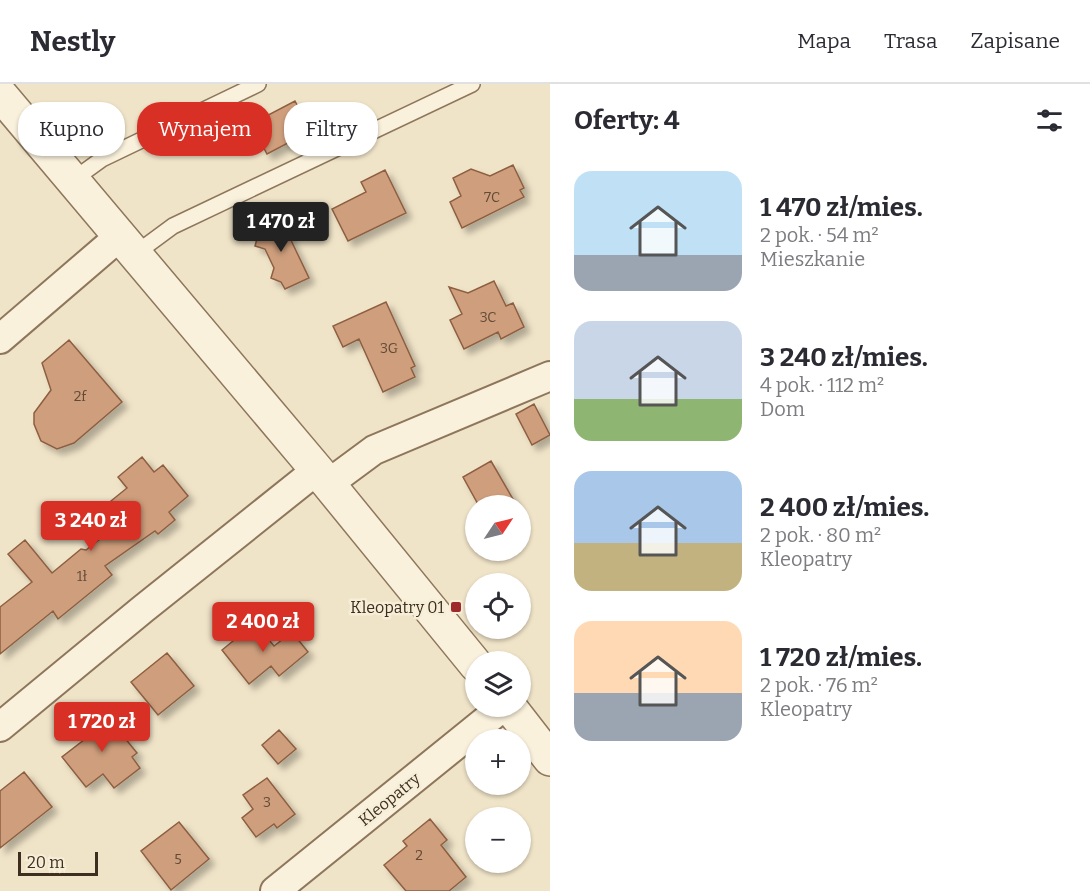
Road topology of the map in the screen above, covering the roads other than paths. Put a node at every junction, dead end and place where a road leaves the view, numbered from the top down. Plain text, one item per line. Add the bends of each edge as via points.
1 (258, 84) edge
2 (472, 84) edge
3 (0, 94) edge
4 (73, 180) junction
5 (128, 245) junction
6 (0, 339) edge
7 (550, 376) edge
8 (323, 477) junction
9 (465, 651) edge
10 (490, 717) edge
11 (517, 717) edge
12 (0, 727) edge
13 (548, 757) edge
14 (274, 891) edge

1 - 4 lane via 102,159
2 - 5 lane
3 - 4 street
4 - 5 street
5 - 6 street
5 - 8 street
7 - 8 street via 374,450
8 - 9 street
8 - 12 street via 143,609
10 - 14 street, Kleopatry
11 - 13 street

